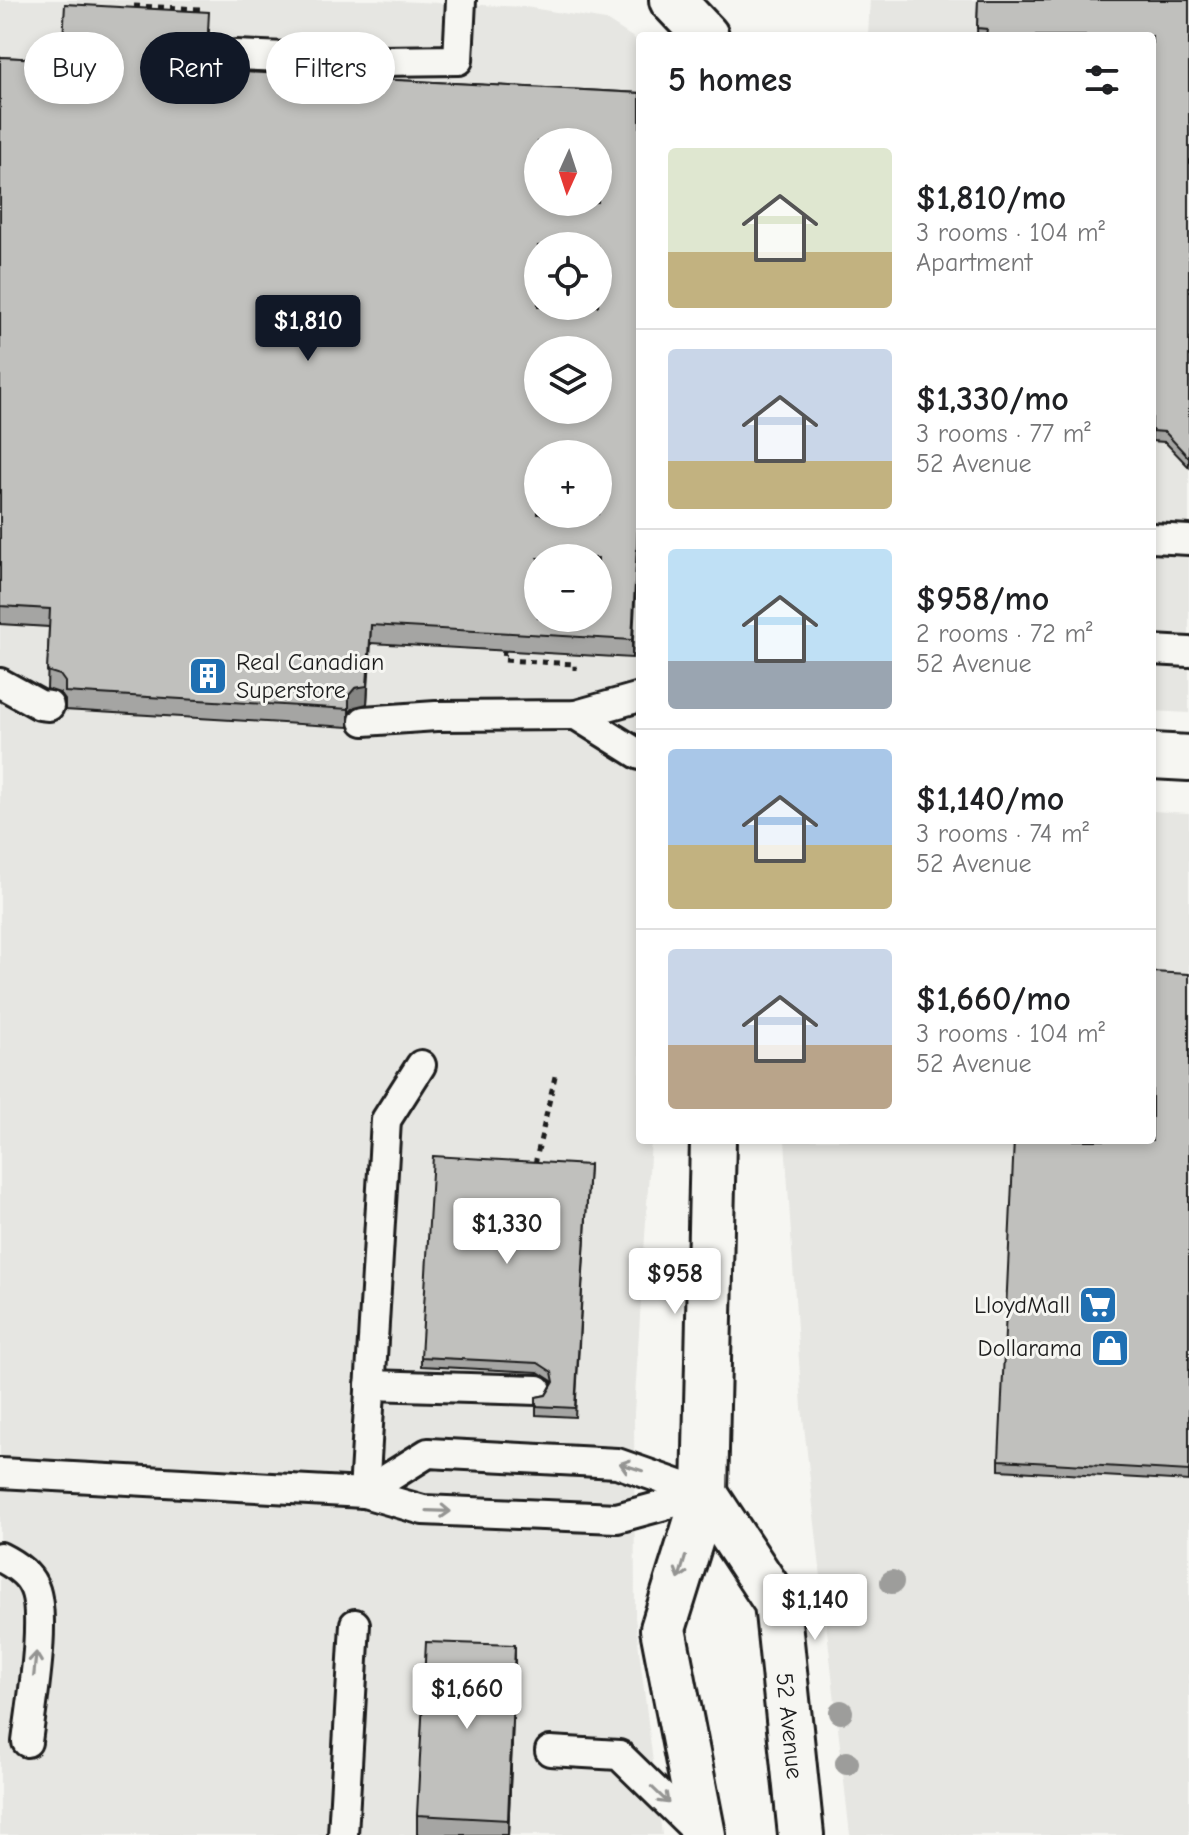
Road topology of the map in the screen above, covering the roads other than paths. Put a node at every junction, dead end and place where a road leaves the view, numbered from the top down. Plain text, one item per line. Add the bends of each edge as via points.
1 (461, 0) edge
2 (672, 0) edge
3 (702, 32) edge
4 (250, 56) edge
5 (1156, 538) edge
6 (1189, 540) edge
7 (1156, 650) edge
8 (1189, 652) edge
9 (0, 683) edge
10 (636, 698) edge
11 (49, 706) dead end
12 (576, 715) junction
13 (364, 721) dead end
14 (636, 752) edge
15 (1156, 756) edge
16 (1189, 758) edge
17 (421, 1065) dead end
18 (713, 1144) edge
19 (370, 1385) junction
20 (537, 1390) dead end
21 (0, 1473) edge
22 (364, 1493) junction
23 (705, 1494) junction
24 (0, 1557) edge
25 (355, 1624) dead end
26 (27, 1742) dead end
27 (550, 1751) dead end
28 (343, 1835) edge
29 (702, 1835) edge
30 (801, 1835) edge

1 - 4 lane via 458,60
2 - 3 street
5 - 6 lane
7 - 8 lane
9 - 11 lane
10 - 12 lane
12 - 13 lane
12 - 14 lane
15 - 16 street
17 - 19 lane via 386,1120
18 - 23 street
19 - 20 lane
19 - 22 lane
21 - 22 lane
22 -> 23 lane via 423,1510 617,1518
23 -> 22 lane via 617,1463 428,1453
23 -> 29 street via 663,1629
23 - 30 street, 52 Avenue via 777,1603
26 -> 24 lane via 39,1618 34,1585
25 - 28 lane
27 -> 29 lane via 619,1755

